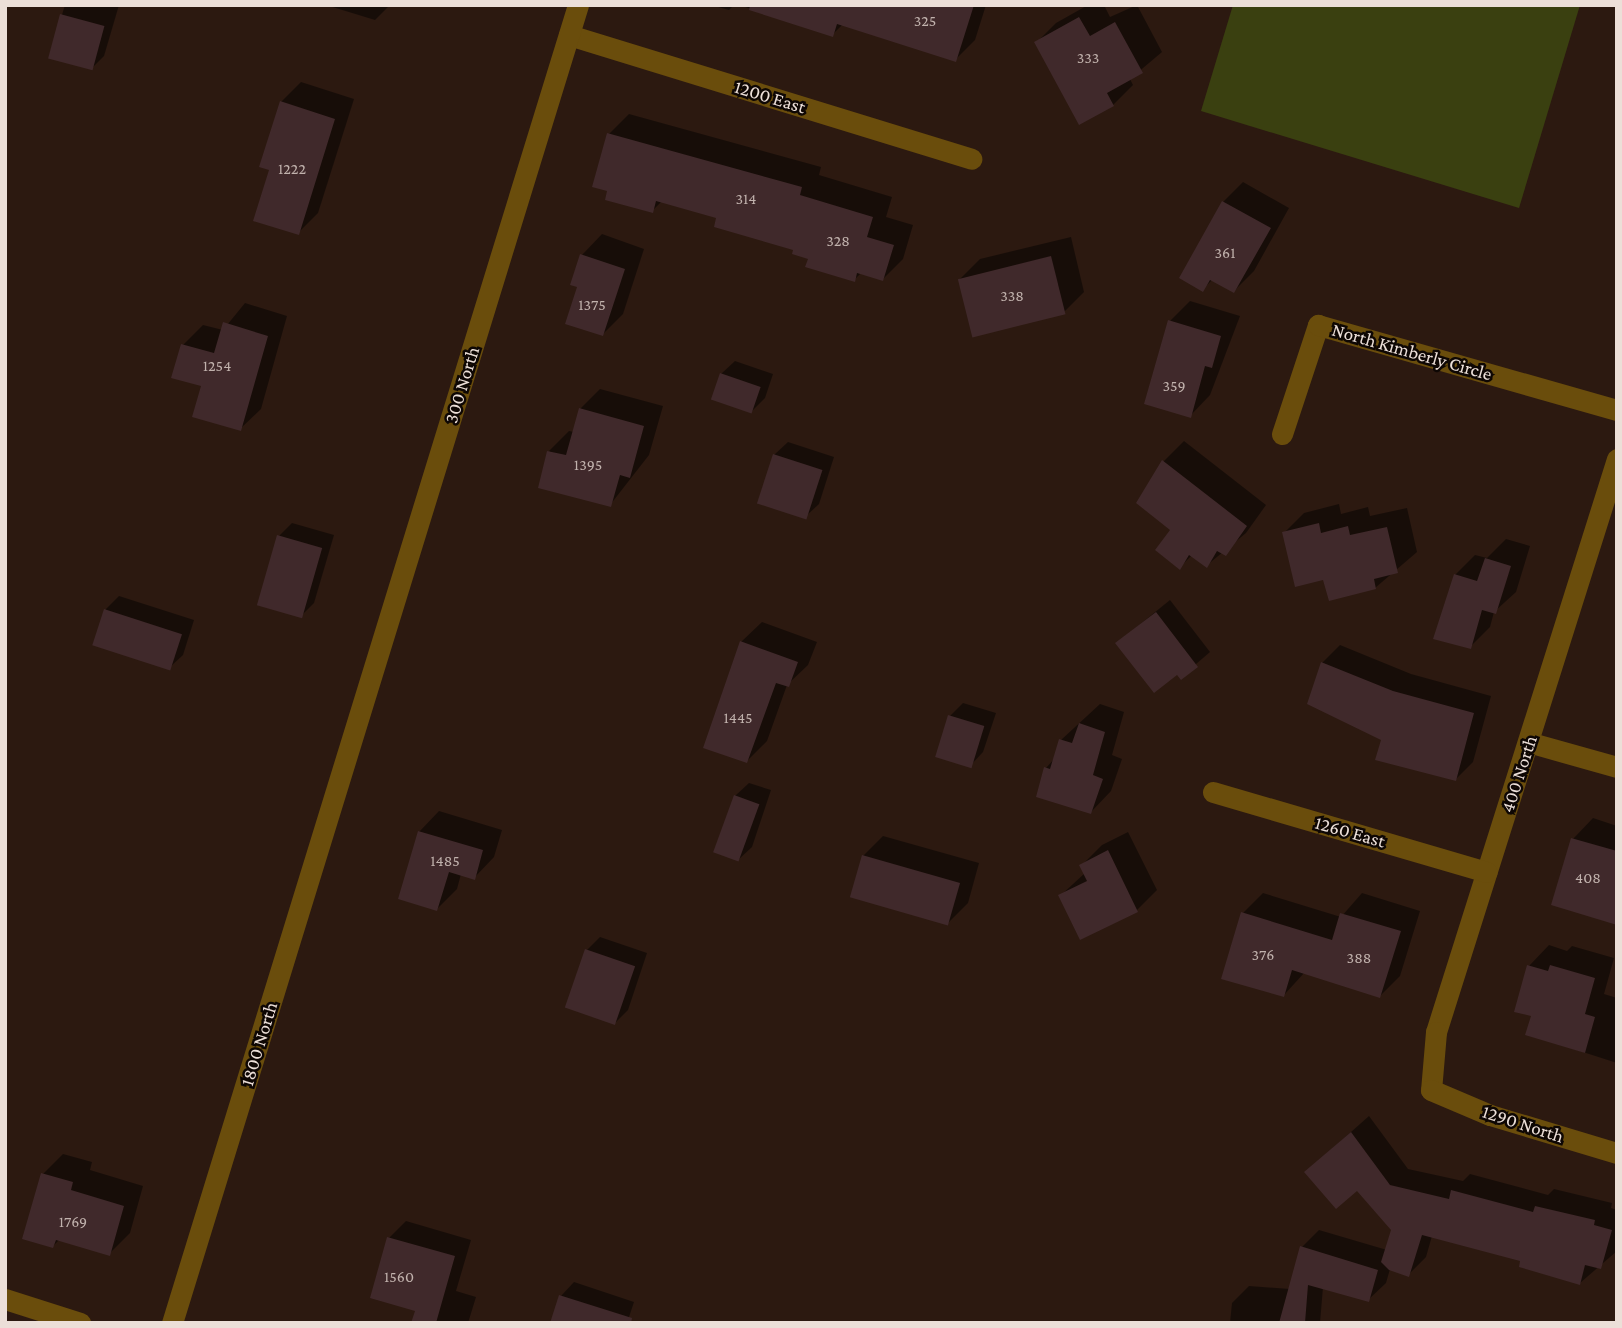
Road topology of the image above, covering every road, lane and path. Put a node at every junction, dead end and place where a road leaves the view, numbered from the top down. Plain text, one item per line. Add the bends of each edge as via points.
1 (578, 5) edge
2 (569, 35) junction
3 (971, 159) dead end
4 (1617, 410) edge
5 (1282, 434) dead end
6 (1617, 459) edge
7 (1528, 742) junction
8 (347, 765) joint
9 (1617, 767) edge
10 (1213, 792) dead end
11 (1487, 872) junction
12 (1431, 1090) joint
13 (1617, 1153) edge
14 (5, 1299) edge
15 (80, 1323) edge
16 (172, 1323) edge

1 - 2 street, 300 North
2 - 3 street, 1200 East
2 - 8 street, 300 North
4 - 5 street, North Kimberly Circle via 1318,325
6 - 7 street, 400 North
7 - 9 street
7 - 11 street, 400 North
8 - 16 street, 1800 North
10 - 11 street, 1260 East
11 - 12 street, 400 North via 1436,1032
12 - 13 street, 1290 North via 1490,1115
14 - 15 street

